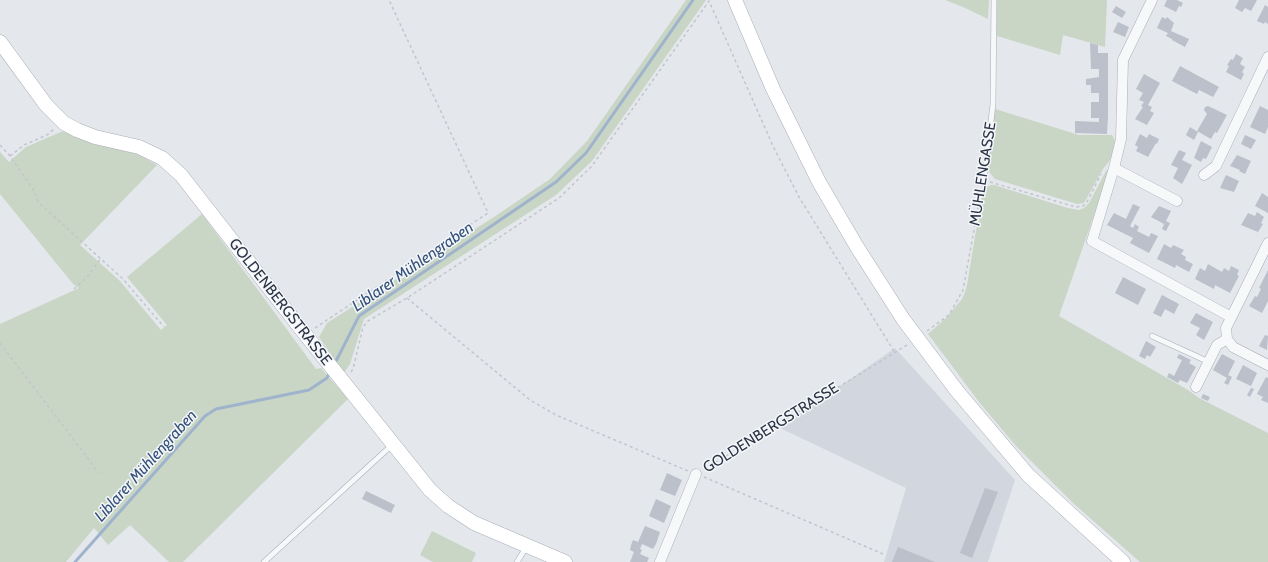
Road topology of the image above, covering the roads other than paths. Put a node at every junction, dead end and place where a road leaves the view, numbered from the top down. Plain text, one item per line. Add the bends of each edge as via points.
1 (735, 0) edge
2 (994, 0) edge
3 (1152, 0) edge
4 (0, 42) edge
5 (1268, 57) edge
6 (1114, 168) junction
7 (1204, 175) dead end
8 (984, 180) road end
9 (1178, 201) dead end
10 (1268, 243) edge
11 (1231, 317) junction
12 (1152, 336) dead end
13 (1226, 339) junction
14 (1209, 362) junction
15 (1268, 365) edge
16 (1196, 387) dead end
17 (392, 444) junction
18 (696, 474) road end
19 (527, 545) junction
20 (264, 562) edge
21 (517, 562) edge
22 (564, 562) edge
23 (660, 562) edge
24 (1122, 562) edge

1 - 24 street via 773,89 819,182 903,319 957,391 1028,475
2 - 8 lane, MÜHLENGASSE via 993,104
3 - 6 street via 1123,60 1121,139
4 - 17 street, GOLDENBERGSTRASSE via 46,106 64,123 95,137 139,147 162,158 181,175
5 - 7 street via 1216,166
6 - 9 street
6 - 11 street via 1092,240
10 - 11 street
11 - 13 street via 1226,328
12 - 14 lane
13 - 14 street via 1217,345
13 - 15 street via 1233,347
14 - 16 street
17 - 19 street, GOLDENBERGSTRASSE via 430,490 448,506 474,523
17 - 20 lane
18 - 23 street, GOLDENBERGSTRASSE
19 - 21 lane
19 - 22 street, GOLDENBERGSTRASSE

